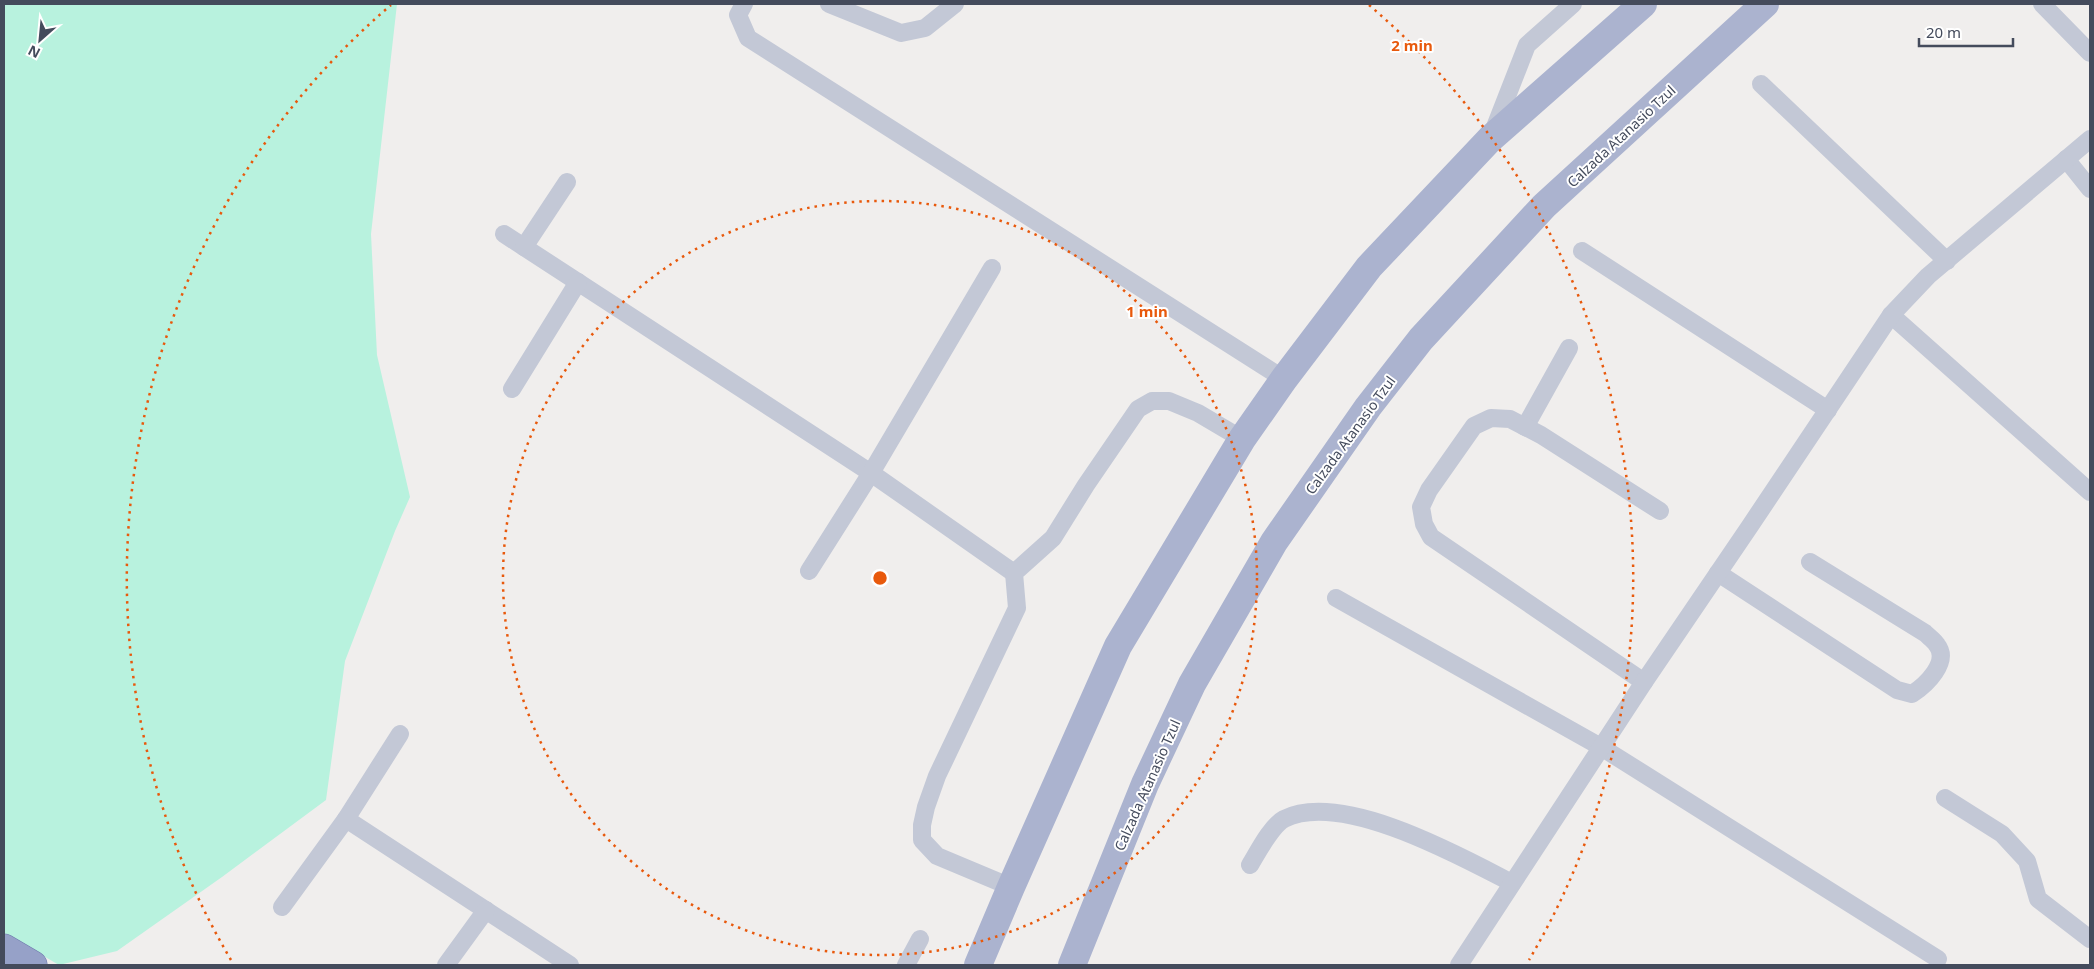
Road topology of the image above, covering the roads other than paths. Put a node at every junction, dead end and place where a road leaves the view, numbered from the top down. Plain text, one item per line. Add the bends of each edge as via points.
1 (744, 4) edge
2 (829, 4) edge
3 (955, 4) edge
4 (1573, 4) edge
5 (1643, 4) edge
6 (1765, 4) edge
7 (2042, 4) edge
8 (2090, 53) edge
9 (1761, 84) dead end
10 (1490, 139) junction
11 (2090, 139) edge
12 (2066, 159) junction
13 (567, 182) dead end
14 (2090, 189) edge
15 (504, 234) dead end
16 (524, 247) junction
17 (1582, 252) dead end
18 (1947, 261) junction
19 (992, 268) dead end
20 (578, 282) junction
21 (1891, 315) junction
22 (1569, 348) dead end
23 (1284, 379) junction
24 (512, 389) dead end
25 (1828, 410) junction
26 (1525, 427) junction
27 (1242, 439) junction
28 (871, 473) junction
29 (2090, 492) edge
30 (1660, 511) dead end
31 (1810, 562) dead end
32 (809, 571) dead end
33 (1014, 573) junction
34 (1718, 573) junction
35 (1336, 598) dead end
36 (1644, 682) junction
37 (400, 734) dead end
38 (1601, 747) junction
39 (1945, 798) dead end
40 (346, 819) junction
41 (1250, 865) dead end
42 (1512, 883) junction
43 (1011, 887) junction
44 (282, 907) dead end
45 (486, 910) junction
46 (920, 939) dead end
47 (2090, 939) edge
48 (4, 948) edge
49 (1938, 959) dead end
50 (33, 965) edge
51 (446, 965) edge
52 (570, 965) edge
53 (906, 965) edge
54 (978, 965) edge
55 (1072, 965) edge
56 (1459, 965) edge

1 - 23 lane via 738,15 748,38
2 - 3 lane via 901,33 925,28
4 - 10 lane via 1527,45
5 - 10 main road
6 - 55 main road, Calzada Atanasio Tzul via 1544,206 1421,339 1368,407 1274,542 1192,684 1145,784
7 - 8 lane
9 - 18 lane
10 - 23 main road via 1370,267
11 - 12 lane
12 - 14 lane
12 - 18 lane
13 - 16 lane
15 - 16 lane
16 - 20 lane
17 - 25 lane
18 - 21 lane
19 - 28 lane
20 - 24 lane
20 - 28 lane
21 - 25 lane
21 - 29 lane
22 - 26 lane
23 - 27 main road
25 - 34 lane
26 - 30 lane
26 - 36 lane via 1510,419 1491,418 1474,426 1429,490 1421,507 1424,524 1431,537
27 - 33 lane via 1198,413 1168,401 1152,401 1138,408 1053,538
27 - 43 main road via 1118,646
28 - 32 lane
28 - 33 lane
31 - 34 lane via 1938,645 1941,654 1938,666 1924,686 1912,694 1896,690
33 - 43 lane via 1016,608 937,776 922,825 922,840 937,856
34 - 36 lane
35 - 38 lane
36 - 38 lane
37 - 40 lane
38 - 42 lane
38 - 49 lane
39 - 47 lane via 2002,834 2027,860 2038,899
40 - 44 lane
40 - 45 lane
41 - 42 lane via 1282,820 1301,813 1329,811 1382,824 1451,851
42 - 56 lane
43 - 54 main road
45 - 51 lane
45 - 52 lane
46 - 53 lane
48 - 50 highway

